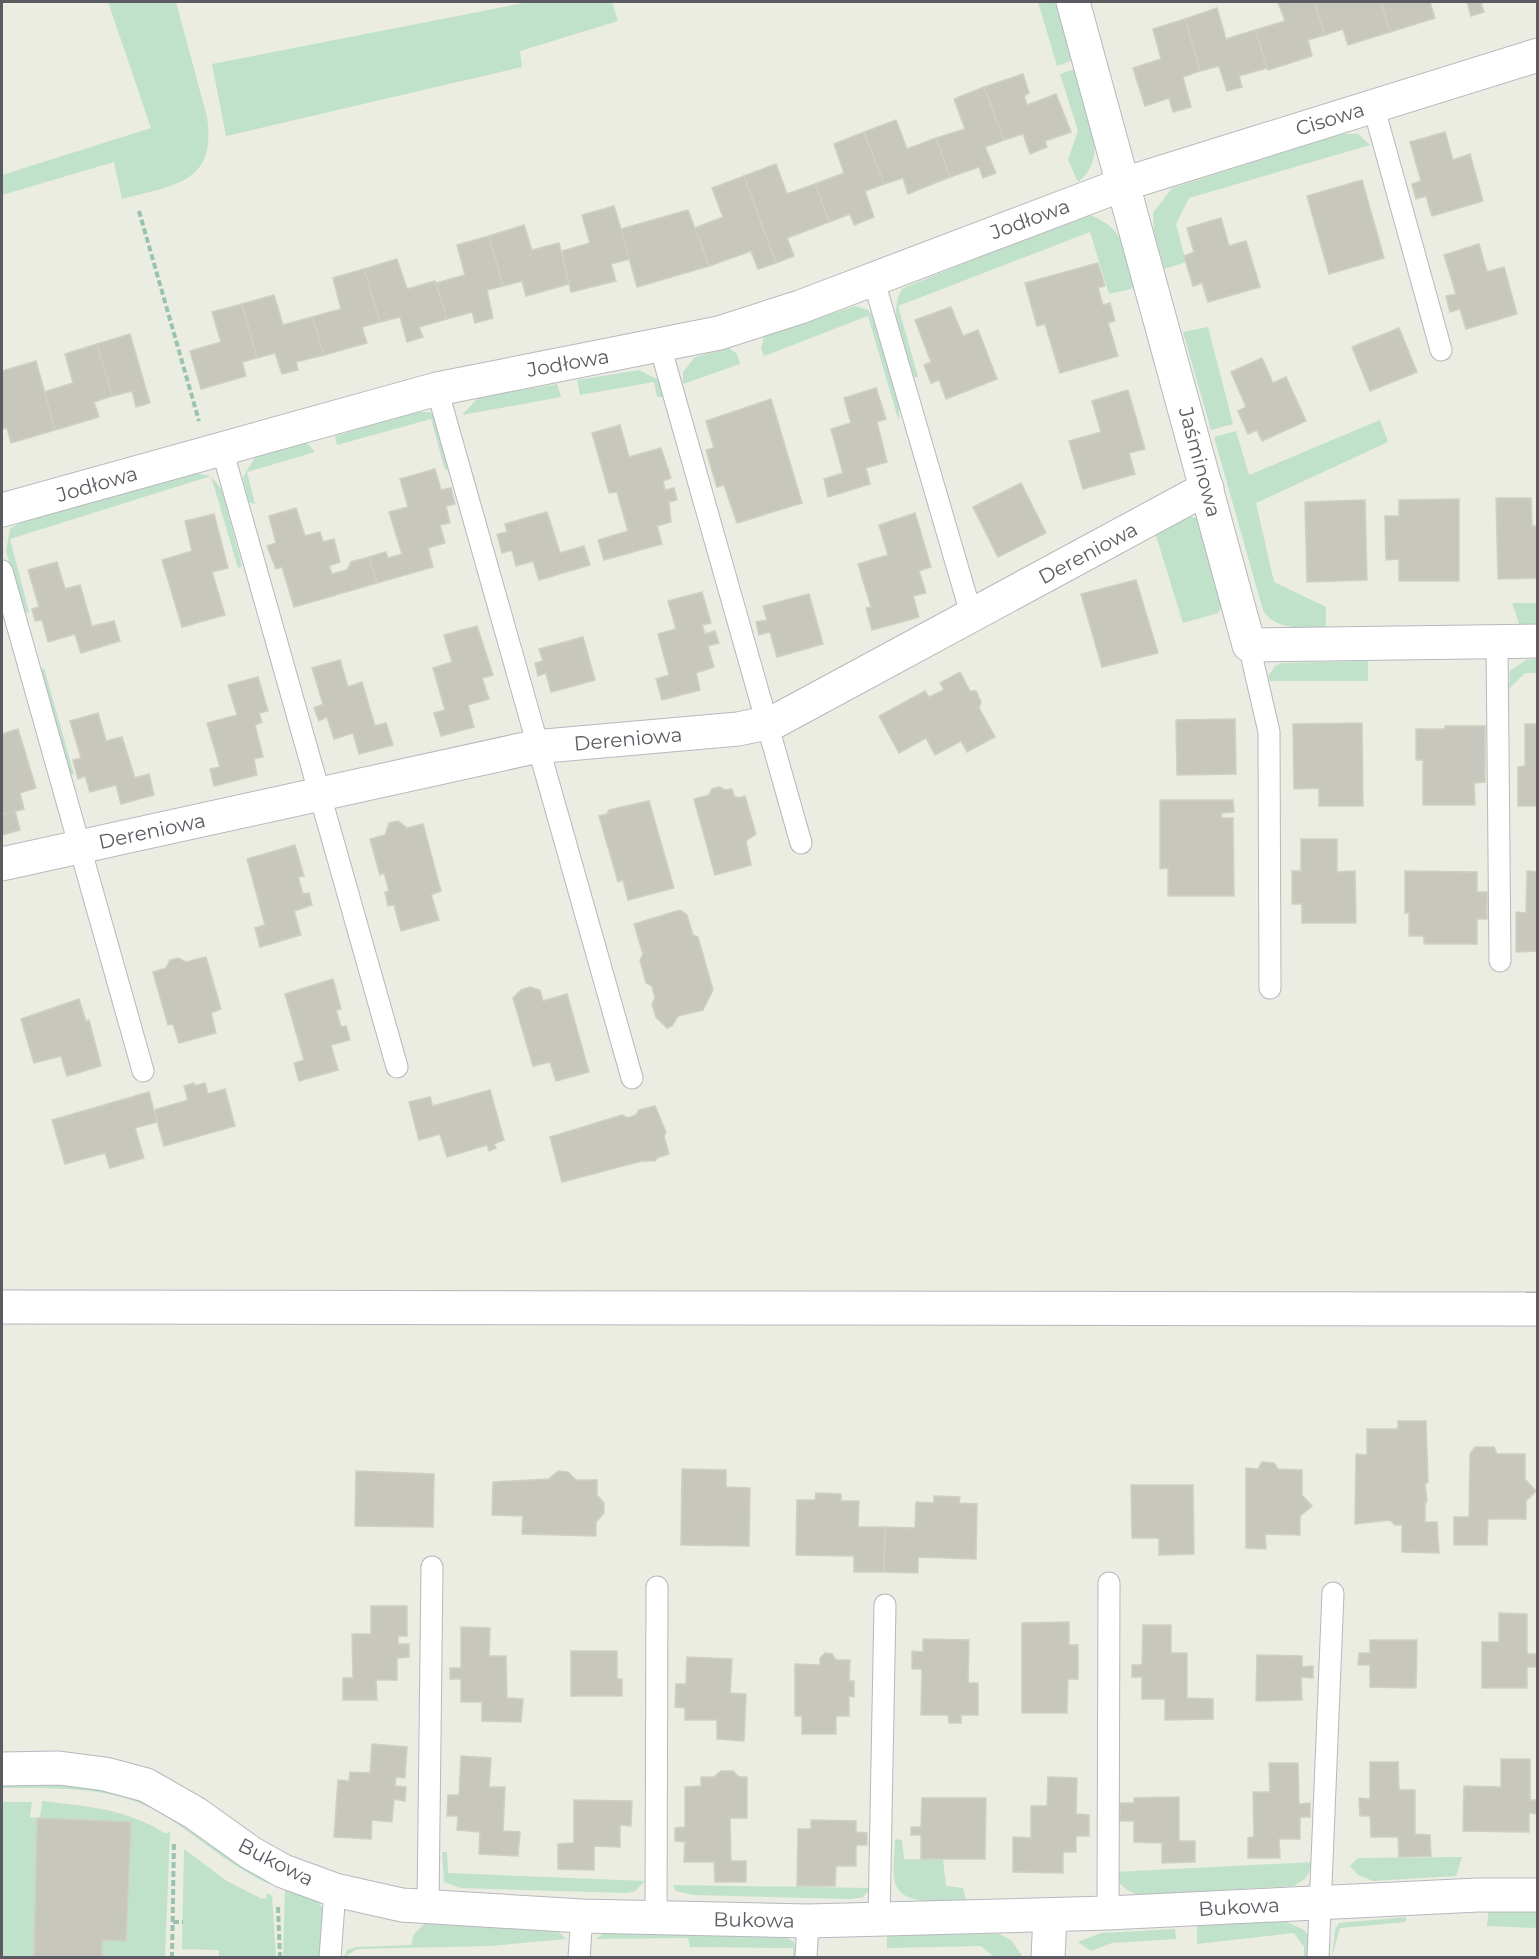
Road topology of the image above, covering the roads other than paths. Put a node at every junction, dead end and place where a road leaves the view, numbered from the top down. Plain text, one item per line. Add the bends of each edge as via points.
1 (1073, 2) edge
2 (1538, 55) edge
3 (1373, 105) junction
4 (1124, 184) junction
5 (873, 278) junction
6 (660, 346) junction
7 (1441, 350) dead end
8 (437, 389) junction
9 (215, 451) junction
10 (1208, 488) junction
11 (2, 510) edge
12 (2, 571) edge
13 (972, 617) junction
14 (1538, 641) edge
15 (1497, 642) junction
16 (1249, 645) junction
17 (767, 724) junction
18 (538, 747) junction
19 (320, 794) junction
20 (801, 843) dead end
21 (80, 847) junction
22 (2, 864) edge
23 (1500, 961) dead end
24 (1270, 988) dead end
25 (397, 1067) dead end
26 (143, 1071) dead end
27 (632, 1078) dead end
28 (2, 1307) edge
29 (1538, 1309) edge
30 (432, 1567) dead end
31 (1109, 1583) dead end
32 (657, 1587) dead end
33 (1333, 1593) dead end
34 (885, 1605) dead end
35 (2, 1769) edge
36 (335, 1890) junction
37 (1538, 1895) edge
38 (1321, 1903) junction
39 (428, 1906) junction
40 (1108, 1913) junction
41 (1050, 1915) junction
42 (582, 1916) junction
43 (656, 1919) junction
44 (879, 1920) junction
45 (808, 1921) junction
46 (330, 1958) edge
47 (579, 1958) edge
48 (806, 1958) edge
49 (1048, 1958) edge
50 (1318, 1958) edge

1 - 4 street, Jaśminowa
2 - 3 street, Cisowa
3 - 4 street, Cisowa
3 - 7 lane
4 - 5 street, Jodłowa
4 - 10 street, Jaśminowa
5 - 6 street, Jodłowa via 762,320
5 - 13 lane
6 - 8 street, Jodłowa
6 - 17 lane
8 - 9 street, Jodłowa
8 - 18 lane
9 - 11 street, Jodłowa
9 - 19 lane
10 - 13 street, Dereniowa
10 - 16 street, Jaśminowa
12 - 21 lane
13 - 17 street, Dereniowa
14 - 15 street
15 - 16 street
15 - 23 lane
16 - 24 lane via 1269,732
17 - 18 street, Dereniowa
17 - 20 lane
18 - 19 street, Dereniowa
18 - 27 lane
19 - 21 street, Dereniowa
19 - 25 lane
21 - 22 street, Dereniowa
21 - 26 lane
28 - 29 street
30 - 39 lane
31 - 40 lane
32 - 43 lane
33 - 38 lane
34 - 44 lane
35 - 36 street, Bukowa via 59,1768 146,1785 283,1871
36 - 39 street, Bukowa via 381,1901
36 - 46 lane
37 - 38 street, Bukowa
38 - 40 street, Bukowa
38 - 50 lane
39 - 42 street, Bukowa
40 - 41 street, Bukowa
41 - 44 street, Bukowa
41 - 49 street
42 - 43 street, Bukowa
42 - 47 lane
43 - 45 street, Bukowa
44 - 45 street, Bukowa
45 - 48 lane

